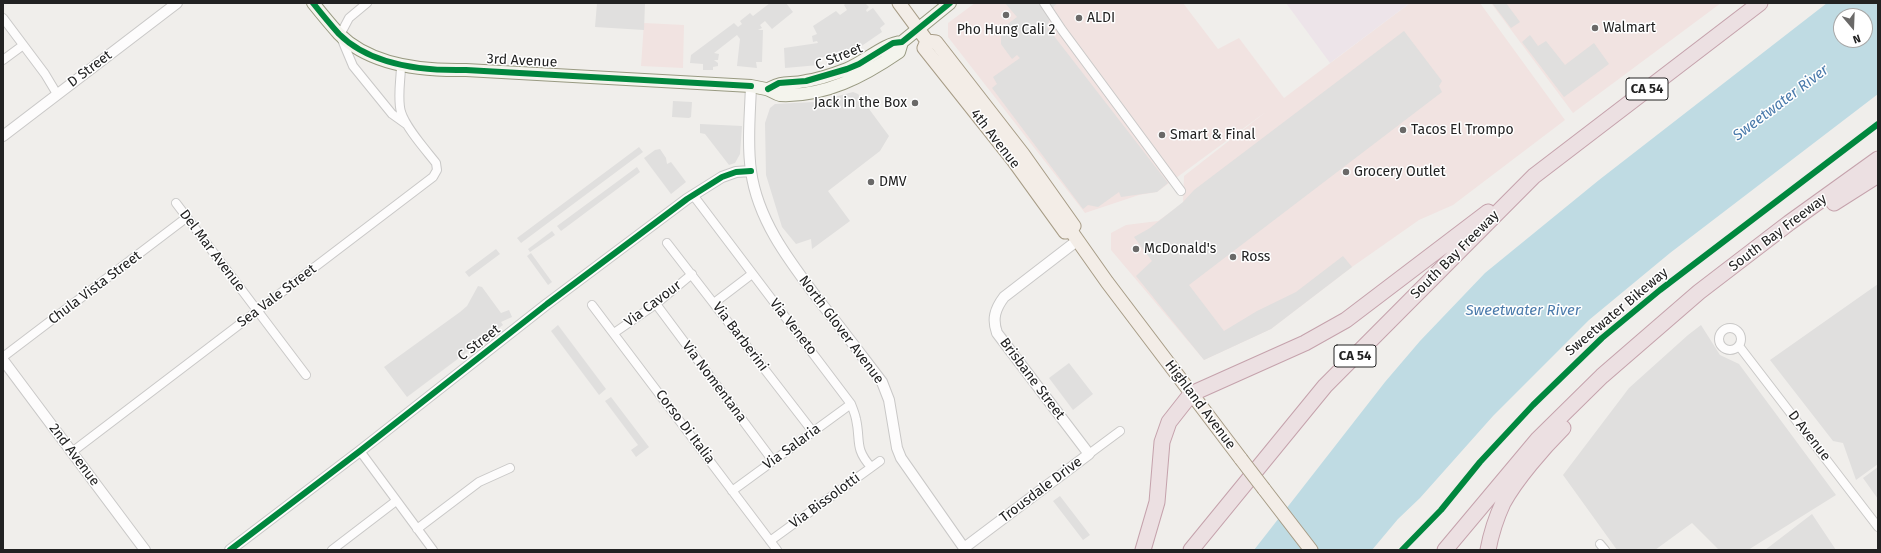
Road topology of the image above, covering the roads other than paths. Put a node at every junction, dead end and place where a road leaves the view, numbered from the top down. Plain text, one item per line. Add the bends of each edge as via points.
1 (177, 3) edge
2 (313, 3) edge
3 (367, 3) edge
4 (899, 3) edge
5 (950, 3) edge
6 (1044, 3) edge
7 (1760, 3) edge
8 (3, 18) edge
9 (918, 27) junction
10 (340, 34) junction
11 (22, 46) junction
12 (3, 60) edge
13 (401, 65) junction
14 (751, 86) junction
15 (57, 94) junction
16 (408, 125) junction
17 (3, 136) edge
18 (1878, 159) edge
19 (751, 171) junction
20 (1878, 175) edge
21 (1534, 176) junction
22 (1181, 191) dead end
23 (693, 195) junction
24 (176, 203) dead end
25 (186, 218) junction
26 (1789, 223) junction
27 (1075, 235) junction
28 (667, 243) dead end
29 (1091, 259) joint
30 (692, 274) junction
31 (752, 274) junction
32 (714, 302) junction
33 (656, 304) junction
34 (592, 305) dead end
35 (258, 311) junction
36 (1665, 321) junction
37 (614, 333) junction
38 (1739, 346) dead end
39 (3, 357) edge
40 (3, 360) edge
41 (306, 375) dead end
42 (1191, 394) junction
43 (851, 404) junction
44 (1120, 431) dead end
45 (813, 432) junction
46 (360, 451) junction
47 (72, 452) junction
48 (1089, 454) junction
49 (773, 461) junction
50 (880, 461) dead end
51 (871, 467) junction
52 (510, 468) dead end
53 (732, 491) junction
54 (396, 500) junction
55 (1878, 527) edge
56 (417, 528) junction
57 (770, 541) junction
58 (964, 549) edge
59 (145, 550) edge
60 (230, 550) edge
61 (332, 550) edge
62 (433, 550) edge
63 (777, 550) edge
64 (1144, 550) edge
65 (1191, 550) edge
66 (1311, 550) edge
67 (1445, 550) edge
68 (1488, 550) edge

1 - 15 street, D Street
2 - 10 main road, 3rd Avenue
3 - 10 street via 349,18
4 - 9 main road, 4th Avenue
5 - 9 main road, C Street
6 - 22 street
7 - 21 highway, South Bay Freeway / CA 54
8 - 11 street
9 - 14 main road, C Street via 902,42 899,52 839,86 810,93 784,95
9 - 27 main road, 4th Avenue via 927,41 924,48 1065,232
10 - 13 main road, 3rd Avenue via 362,50
10 - 16 street, Sea Vale Street via 353,66 392,114
11 - 12 street
11 - 15 street via 45,74
13 - 14 main road, 3rd Avenue via 446,70
13 - 16 street, Sea Vale Street via 400,105
14 - 19 street, North Glover Avenue
15 - 17 street, D Street
16 - 35 street, Sea Vale Street via 436,164 437,170 433,178
18 - 26 highway, South Bay Freeway
19 - 23 street, C Street via 736,172 722,177
19 - 58 street, North Glover Avenue via 767,222 785,255 882,382 889,400 901,458
20 - 26 highway via 1829,206
21 - 42 highway via 1346,320 1305,343
21 - 65 highway, South Bay Freeway / CA 54 via 1325,386
23 - 31 street, Via Veneto
23 - 46 street, C Street via 547,304
24 - 25 street, Del Mar Avenue
25 - 35 street, Del Mar Avenue
25 - 39 street, Chula Vista Street
26 - 36 highway, South Bay Freeway
27 - 29 main road, 4th Avenue
27 - 48 street, Brisbane Street via 1004,297 998,305 994,319 997,333
28 - 30 street, Via Barberini
29 - 42 main road, Highland Avenue
30 - 32 street, Via Barberini
30 - 33 street, Via Cavour
31 - 32 street
31 - 43 street, Via Veneto
32 - 45 street, Via Barberini
33 - 37 street, Via Cavour
33 - 49 street, Via Nomentana
34 - 37 street, Corso Di Italia
35 - 41 street, Del Mar Avenue
35 - 47 street, Sea Vale Street
36 - 67 highway, South Bay Freeway via 1602,376 1538,439
36 - 68 highway via 1555,436 1524,473 1504,503 1492,532
37 - 53 street, Corso Di Italia
38 - 55 street, D Avenue
40 - 47 street, 2nd Avenue
42 - 64 highway via 1169,422 1162,442 1157,502
42 - 66 main road, Highland Avenue, bridge
43 - 45 street, Via Salaria
43 - 51 street, Via Veneto via 856,419 859,449
44 - 48 street, Trousdale Drive
45 - 49 street, Via Salaria
46 - 54 street
46 - 60 street, C Street
47 - 59 street, 2nd Avenue
48 - 58 street, Trousdale Drive
49 - 53 street, Via Salaria
50 - 51 street, Via Bissolotti
51 - 57 street, Via Bissolotti
52 - 56 street via 479,482
53 - 57 street, Corso Di Italia
54 - 56 street
54 - 61 street
56 - 62 street
57 - 63 street, Corso Di Italia

